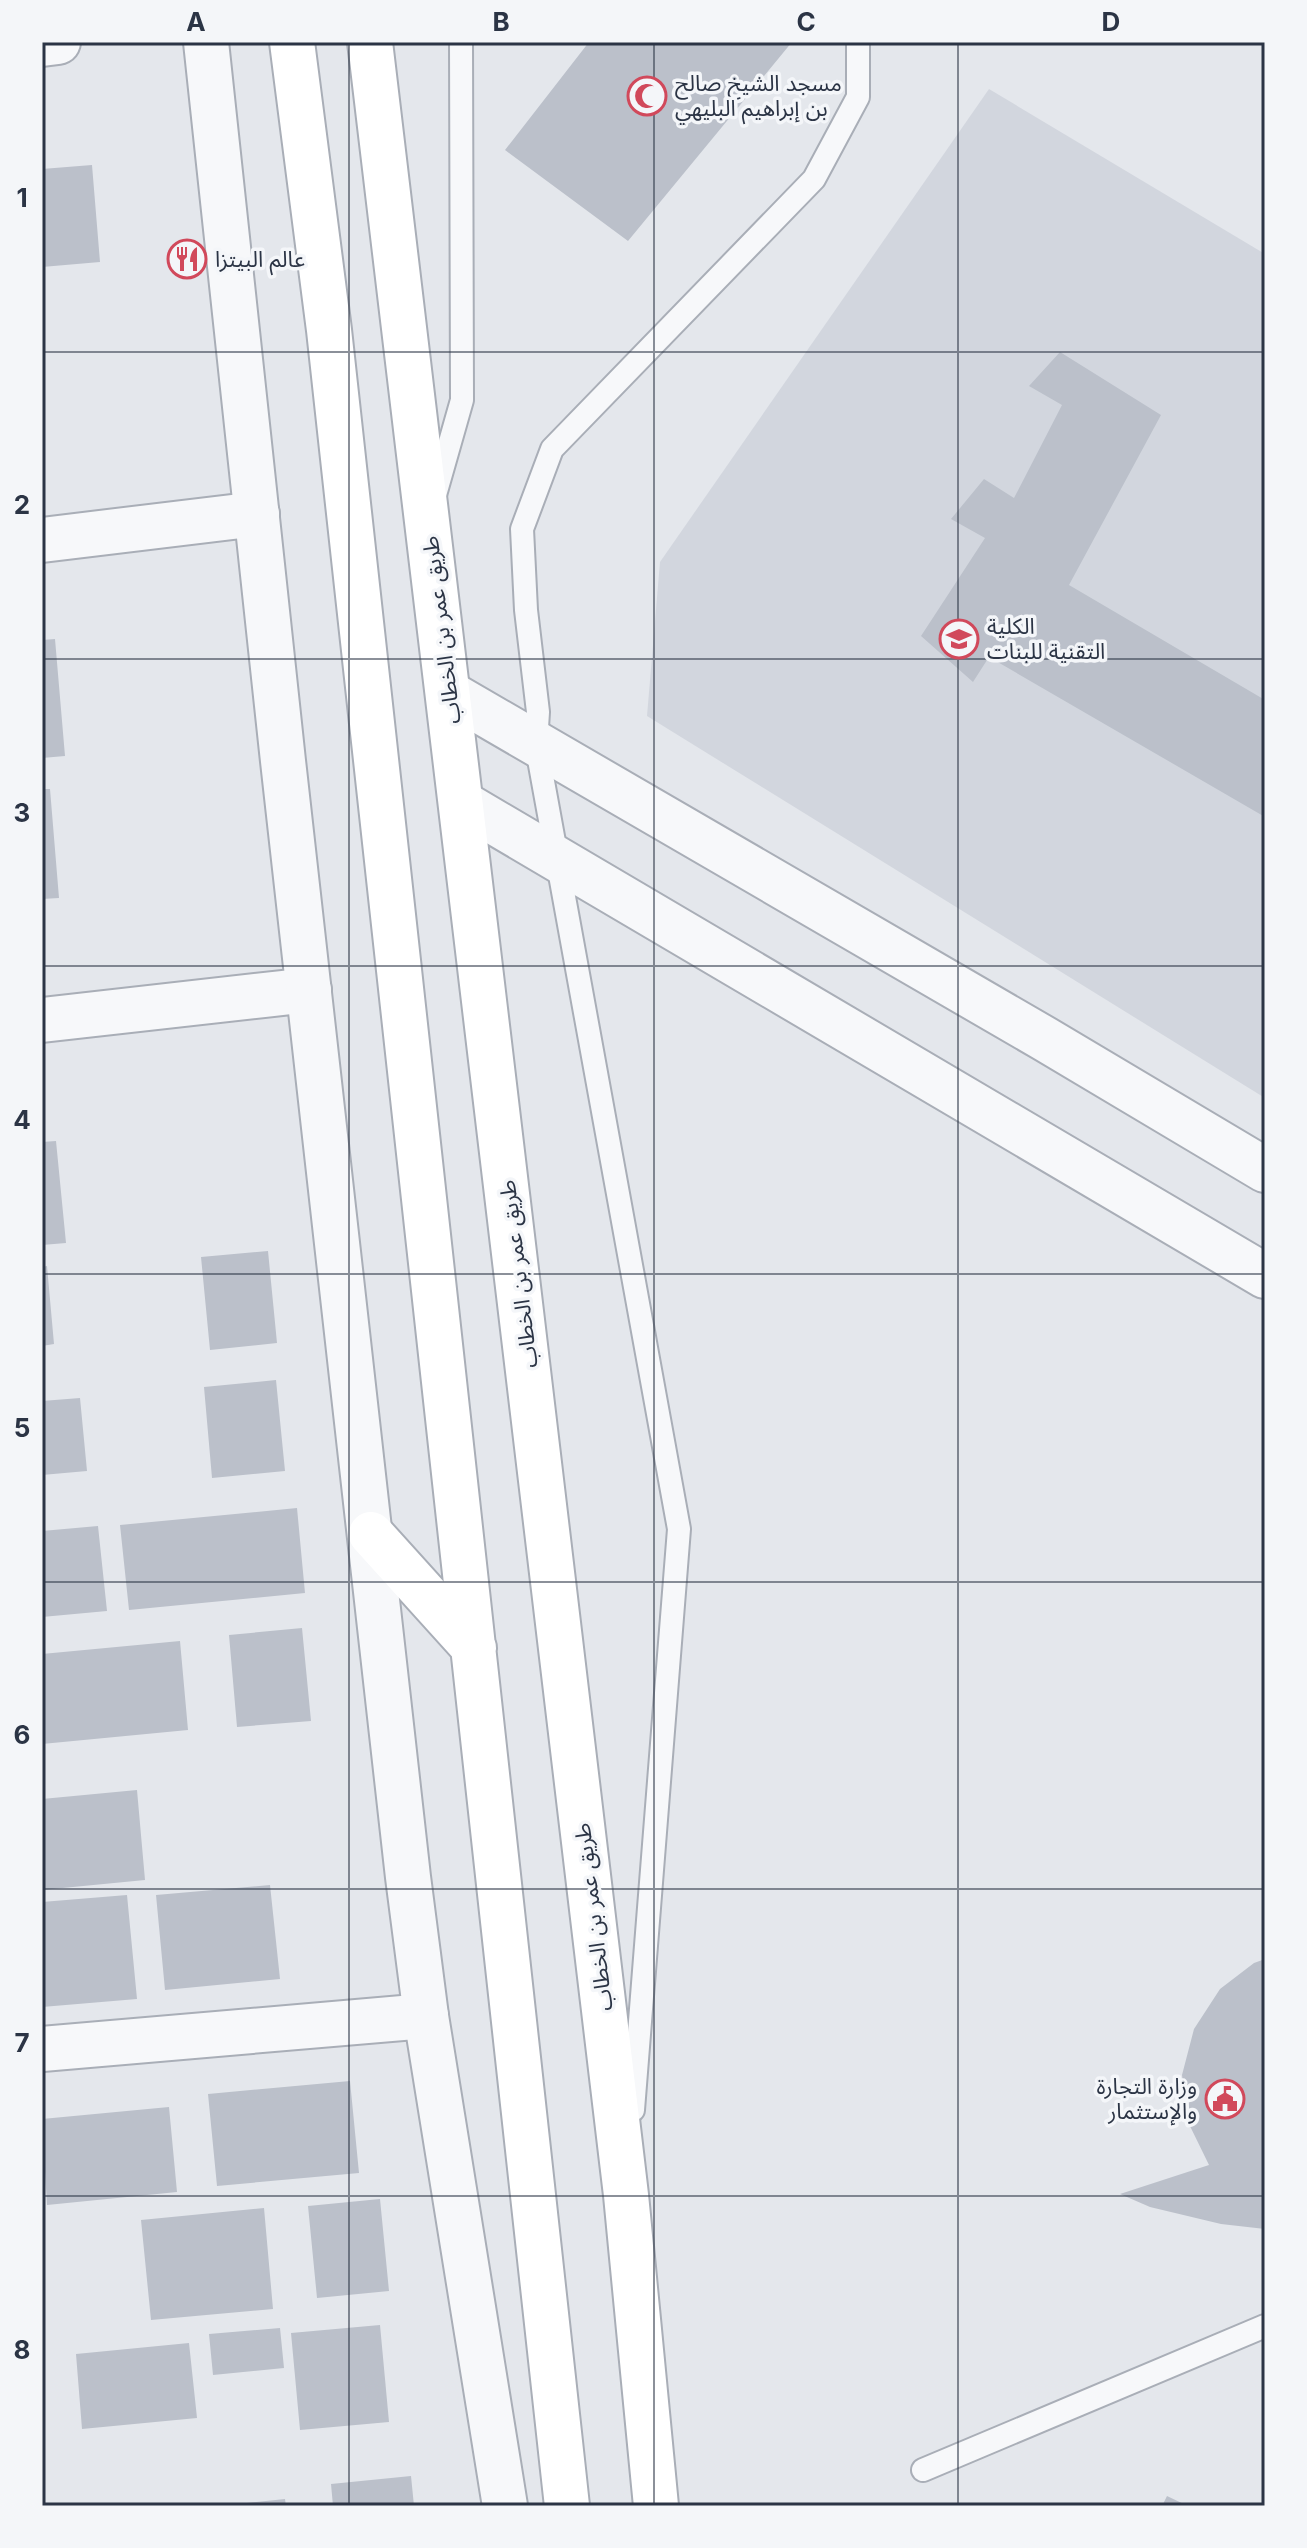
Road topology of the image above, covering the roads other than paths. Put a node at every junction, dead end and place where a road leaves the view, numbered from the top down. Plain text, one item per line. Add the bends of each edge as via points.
1 (58, 42) edge
2 (206, 42) edge
3 (292, 42) edge
4 (370, 42) edge
5 (461, 42) edge
6 (858, 42) edge
7 (42, 44) edge
8 (257, 514) junction
9 (428, 519) junction
10 (42, 540) edge
11 (449, 693) junction
12 (536, 743) junction
13 (462, 803) junction
14 (555, 857) junction
15 (309, 990) junction
16 (42, 1020) edge
17 (1265, 1170) edge
18 (1265, 1276) edge
19 (371, 1534) junction
20 (474, 1648) junction
21 (426, 2016) junction
22 (42, 2049) edge
23 (626, 2195) junction
24 (1265, 2326) edge
25 (923, 2470) dead end
26 (505, 2506) edge
27 (567, 2506) edge
28 (656, 2506) edge

1 - 7 street
2 - 8 street
3 - 20 main road
4 - 9 main road, طريق عمر بن الخطاب
5 - 9 lane via 462,400
6 - 12 lane via 858,97 814,179 552,449 522,529 538,712
8 - 10 street
8 - 15 street
9 - 11 main road, طريق عمر بن الخطاب
11 - 12 street
11 - 13 main road, طريق عمر بن الخطاب
12 - 14 lane
12 - 17 street
13 - 14 street
13 - 23 main road, طريق عمر بن الخطاب
14 - 18 street
14 - 23 lane via 679,1529
15 - 16 street
15 - 19 street
19 - 20 main road
19 - 21 street
20 - 27 main road
21 - 22 street
21 - 26 street
23 - 28 main road, طريق عمر بن الخطاب
24 - 25 lane

